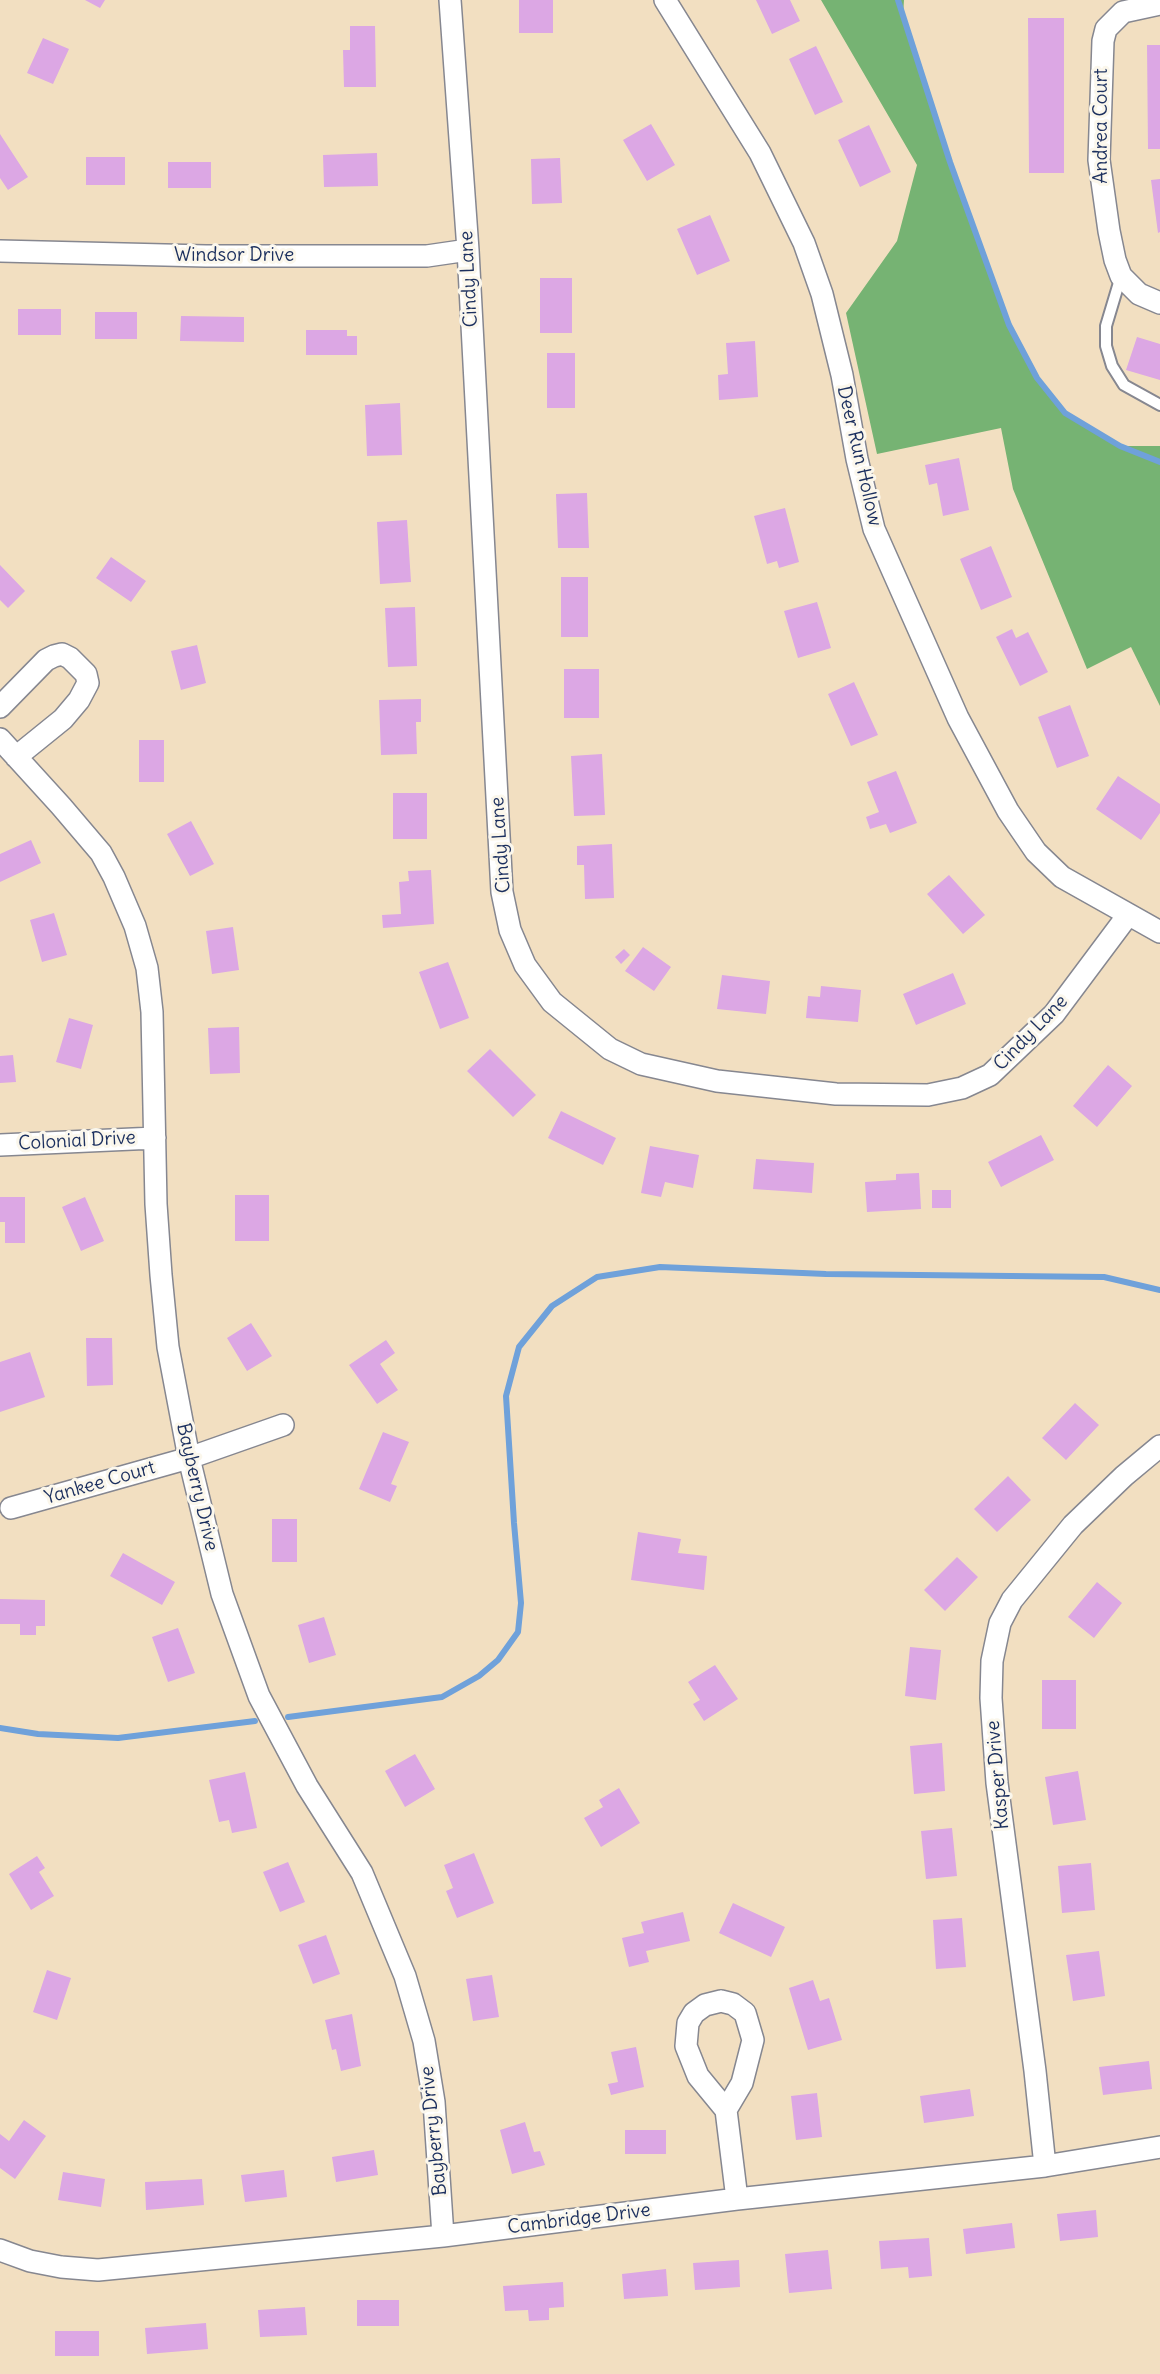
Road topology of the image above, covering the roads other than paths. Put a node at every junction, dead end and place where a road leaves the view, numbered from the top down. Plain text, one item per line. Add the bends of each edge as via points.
1 (450, 0) edge
2 (666, 0) edge
3 (1160, 4) edge
4 (468, 250) junction
5 (0, 251) edge
6 (1121, 276) junction
7 (1160, 303) edge
8 (1160, 405) edge
9 (0, 707) edge
10 (0, 739) edge
11 (16, 757) junction
12 (1128, 915) junction
13 (1160, 932) edge
14 (155, 1138) junction
15 (0, 1145) edge
16 (283, 1424) dead end
17 (1160, 1446) edge
18 (189, 1458) junction
19 (11, 1508) dead end
20 (726, 2110) junction
21 (1160, 2147) edge
22 (1045, 2166) junction
23 (737, 2199) junction
24 (443, 2236) junction
25 (0, 2250) edge

1 - 4 street, Cindy Lane
2 - 12 street, Deer Run Hollow via 760,153 804,243 842,375 874,529 958,718 1008,811 1036,852 1062,877
3 - 6 street, Andrea Court via 1123,12 1105,29 1103,41 1099,160
4 - 5 street, Windsor Drive via 427,256
4 - 12 street, Cindy Lane via 502,892 520,953 552,1002 610,1049 641,1064 717,1081 836,1094 928,1095 961,1088 990,1074 1054,1014
6 - 7 street via 1139,294
6 - 8 lane via 1107,326 1112,366 1124,385
9 - 11 street via 54,656 70,658 86,674 88,684 63,719
10 - 11 street, Bayberry Drive
11 - 14 street, Bayberry Drive via 101,853 135,926 147,968 152,1012
12 - 13 street, Deer Run Hollow
14 - 15 street, Colonial Drive
14 - 18 street, Bayberry Drive via 168,1347
16 - 18 street, Yankee Court
17 - 22 street, Kasper Drive via 1073,1525 1012,1600 1000,1623 992,1661 997,1783
18 - 19 street, Yankee Court
18 - 24 street, Bayberry Drive via 222,1594 259,1696 307,1786 362,1873 405,1976 424,2041 434,2102
20 - 20 street via 698,2076 686,2046 694,2013 721,2001 745,2013 753,2040 742,2083
20 - 23 street
21 - 22 street, Cambridge Drive
22 - 23 street, Cambridge Drive
23 - 24 street, Cambridge Drive
24 - 25 street, Cambridge Drive via 97,2270 30,2261

